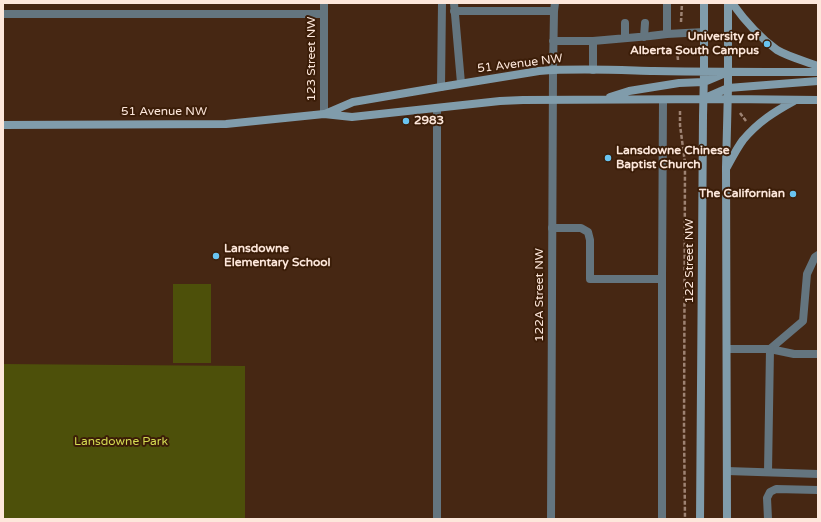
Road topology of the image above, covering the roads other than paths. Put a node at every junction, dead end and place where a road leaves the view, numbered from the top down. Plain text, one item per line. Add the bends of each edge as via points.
1 (324, 3) edge
2 (442, 3) edge
3 (667, 3) edge
4 (704, 3) edge
5 (728, 3) edge
6 (732, 3) edge
7 (454, 7) edge
8 (555, 7) edge
9 (3, 14) edge
10 (324, 14) junction
11 (625, 23) dead end
12 (645, 23) dead end
13 (704, 32) junction
14 (667, 34) junction
15 (644, 36) junction
16 (625, 38) junction
17 (553, 41) junction
18 (593, 41) junction
19 (818, 66) edge
20 (553, 70) junction
21 (594, 70) junction
22 (704, 72) junction
23 (728, 72) junction
24 (818, 72) edge
25 (818, 80) edge
26 (704, 82) junction
27 (461, 83) junction
28 (441, 87) junction
29 (728, 88) junction
30 (553, 99) junction
31 (601, 99) junction
32 (728, 99) junction
33 (663, 100) junction
34 (703, 100) junction
35 (796, 100) junction
36 (818, 100) edge
37 (437, 108) junction
38 (324, 114) junction
39 (3, 125) edge
40 (726, 167) junction
41 (552, 228) junction
42 (818, 255) edge
43 (662, 280) junction
44 (727, 349) junction
45 (770, 349) junction
46 (818, 354) edge
47 (727, 471) junction
48 (768, 472) junction
49 (818, 474) edge
50 (818, 490) edge
51 (436, 519) edge
52 (551, 519) edge
53 (662, 519) edge
54 (700, 519) edge
55 (727, 519) edge
56 (768, 519) edge

1 - 10 street, 123 Street NW
2 - 28 street
3 - 14 street
4 - 13 main road, 122 Street NW
5 - 23 main road
6 - 19 main road via 757,34 778,50
7 - 8 street
7 - 27 street
8 - 17 street, 122A Street NW
9 - 10 street
10 - 38 street, 123 Street NW
11 - 16 street
12 - 15 street
13 - 14 street
13 - 22 main road, 122 Street NW
14 - 15 street
15 - 16 street
16 - 18 street
17 - 18 street
17 - 20 street, 122A Street NW
18 - 21 street
20 - 21 main road, 51 Avenue NW
20 - 27 main road, 51 Avenue NW
20 - 30 street, 122A Street NW
21 - 22 main road, 51 Avenue NW
22 - 23 main road, 51 Avenue NW
22 - 26 main road, 122 Street NW
23 - 24 main road, 51 Avenue NW
23 - 26 main road
23 - 29 main road
25 - 29 main road
26 - 31 main road via 629,91
26 - 34 main road, 122 Street NW
27 - 28 main road, 51 Avenue NW
28 - 38 main road, 51 Avenue NW via 353,102
29 - 32 main road
29 - 34 main road
30 - 31 main road, 51 Avenue NW
30 - 37 main road, 51 Avenue NW via 500,101
30 - 41 street, 122A Street NW
31 - 33 main road, 51 Avenue NW
32 - 34 main road, 51 Avenue NW
32 - 35 main road, 51 Avenue NW
32 - 40 main road
33 - 34 main road, 51 Avenue NW
33 - 43 street
34 - 54 main road, 122 Street NW
35 - 36 main road, 51 Avenue NW
35 - 40 main road via 758,124 742,141
37 - 38 main road, 51 Avenue NW via 352,117
37 - 51 street
38 - 39 main road, 51 Avenue NW via 226,124
40 - 44 main road
41 - 43 street via 581,228 588,232 590,279
41 - 52 street, 122A Street NW
42 - 45 street via 807,274 803,321
43 - 53 street
44 - 45 street
44 - 47 main road
45 - 46 street via 794,354
45 - 48 street
47 - 48 street
47 - 55 main road
48 - 49 street
50 - 56 street via 776,489 770,492

